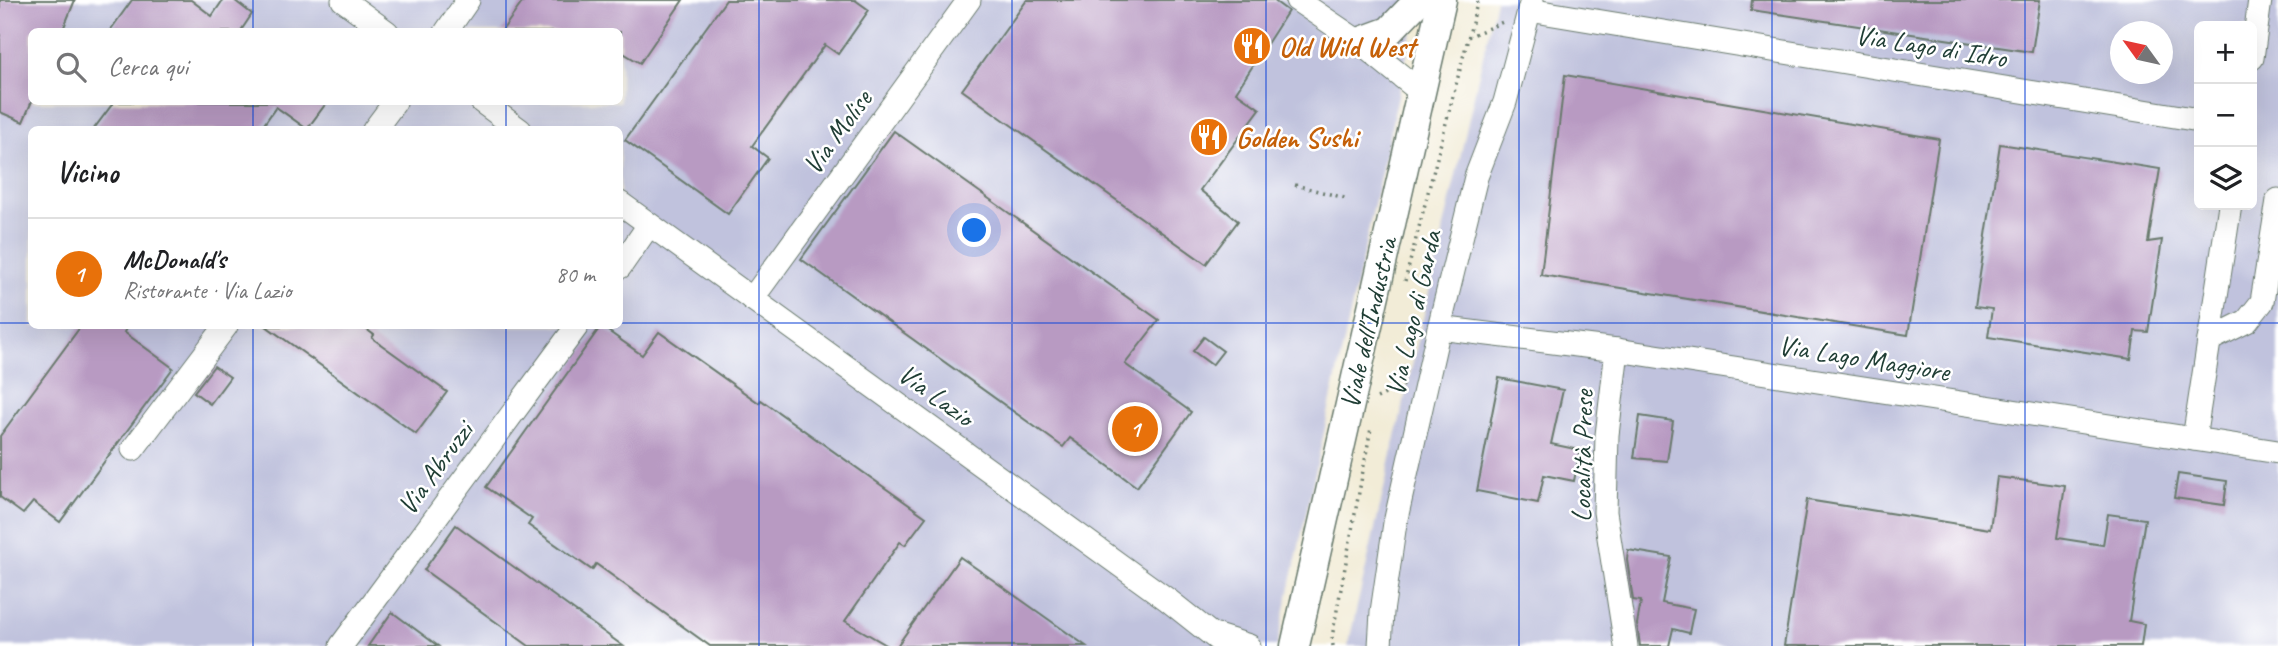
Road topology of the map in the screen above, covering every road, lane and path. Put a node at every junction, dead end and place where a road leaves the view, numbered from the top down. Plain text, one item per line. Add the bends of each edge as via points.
1 (343, 0) edge
2 (468, 0) edge
3 (970, 0) edge
4 (1297, 0) edge
5 (1419, 0) edge
6 (1442, 0) edge
7 (1478, 0) edge
8 (2260, 0) edge
9 (1531, 5) edge
10 (2257, 22) edge
11 (382, 28) edge
12 (449, 28) edge
13 (1468, 37) junction
14 (1359, 42) junction
15 (1421, 92) junction
16 (393, 105) edge
17 (486, 105) edge
18 (2194, 119) edge
19 (377, 126) edge
20 (515, 126) edge
21 (1296, 185) dead end
22 (1345, 198) dead end
23 (2278, 200) edge
24 (623, 205) edge
25 (2229, 210) edge
26 (649, 225) junction
27 (2276, 232) edge
28 (623, 263) edge
29 (1404, 284) dead end
30 (752, 299) junction
31 (1439, 328) junction
32 (224, 329) edge
33 (575, 329) edge
34 (2209, 340) junction
35 (1617, 349) junction
36 (1379, 386) dead end
37 (1377, 398) dead end
38 (1372, 425) dead end
39 (2194, 439) junction
40 (133, 449) dead end
41 (2278, 452) edge
42 (1222, 641) edge
43 (341, 646) edge
44 (1249, 646) edge
45 (1295, 646) edge
46 (1333, 646) edge
47 (1380, 646) edge
48 (1626, 646) edge

1 - 11 street
2 - 12 street
3 - 30 street, Via Molise
4 - 14 street
5 - 14 main road via 1389,31
6 - 15 main road, Viale dell'Industria
7 - 13 path
8 - 10 street
9 - 13 path
9 - 18 street, Via Lago di Idro
9 - 31 street, Via Lago di Garda via 1505,102 1476,177
13 - 29 path
14 - 15 street
15 - 45 main road, Viale dell'Industria
16 - 19 street
17 - 20 street
21 - 22 path
23 - 27 street
24 - 26 street, Via Lazio
25 - 34 street
26 - 28 street
26 - 30 street, Via Lazio
27 - 34 street via 2262,302 2247,321
30 - 42 street, Via Lazio
31 - 35 street, Via Lago Maggiore
31 - 47 street, Via Lago di Garda via 1395,523
32 - 40 street
33 - 43 street, Via Abruzzi
34 - 39 street
35 - 39 street, Via Lago Maggiore
35 - 48 street, Località Prese via 1607,435 1605,512
36 - 37 path
38 - 46 path
39 - 41 street, Via Lago Maggiore
42 - 44 street, Via Lazio

